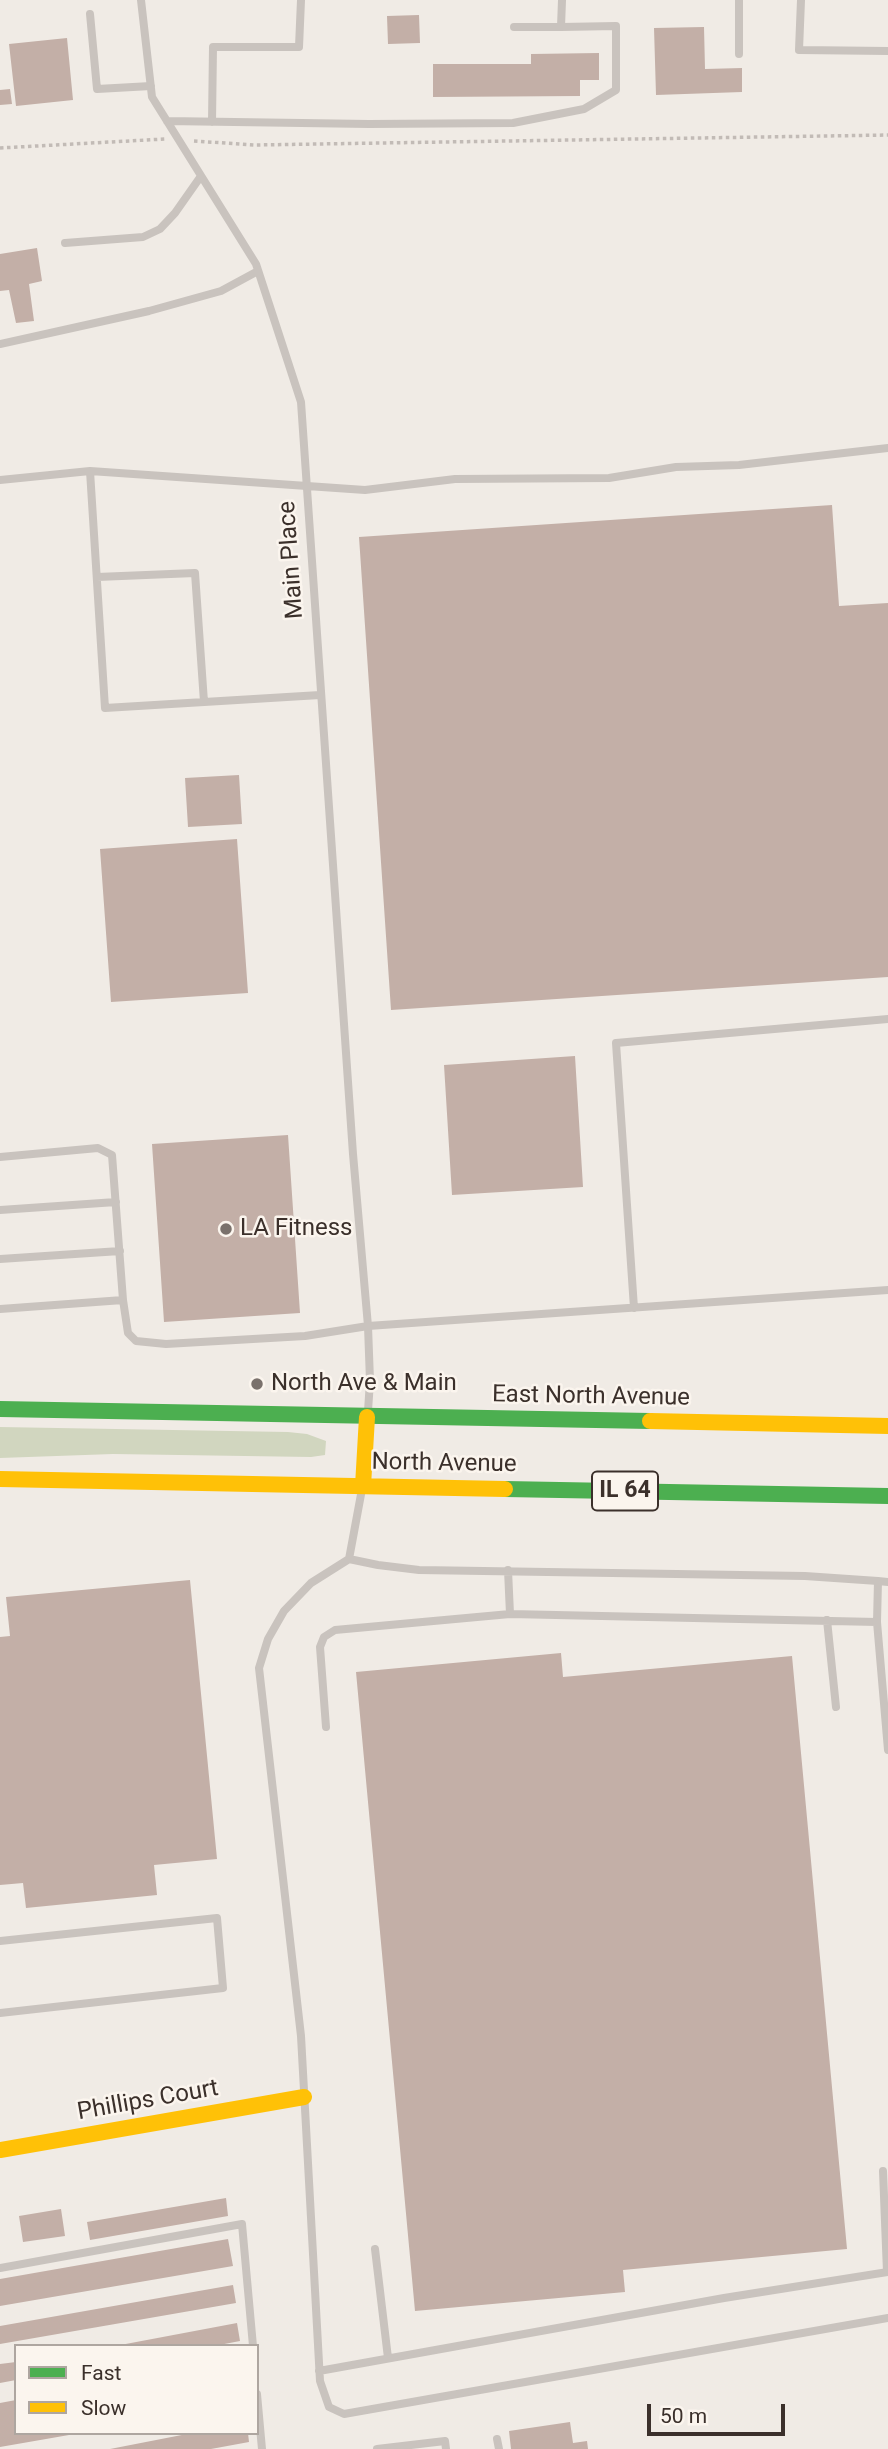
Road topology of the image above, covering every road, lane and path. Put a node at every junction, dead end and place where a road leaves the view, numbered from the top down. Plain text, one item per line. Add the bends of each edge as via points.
1 (141, 0) edge
2 (301, 0) edge
3 (562, 0) edge
4 (738, 0) edge
5 (801, 0) edge
6 (90, 14) dead end
7 (514, 27) dead end
8 (561, 27) junction
9 (888, 51) edge
10 (739, 54) dead end
11 (151, 86) junction
12 (167, 121) junction
13 (212, 122) junction
14 (888, 135) edge
15 (163, 139) dead end
16 (190, 141) dead end
17 (0, 148) edge
18 (201, 176) junction
19 (65, 243) dead end
20 (258, 271) junction
21 (0, 344) edge
22 (888, 448) edge
23 (90, 471) junction
24 (0, 480) edge
25 (307, 485) junction
26 (97, 577) junction
27 (320, 695) junction
28 (204, 702) junction
29 (888, 1019) edge
30 (0, 1157) edge
31 (116, 1202) junction
32 (0, 1210) edge
33 (120, 1251) junction
34 (0, 1259) edge
35 (888, 1290) edge
36 (123, 1300) junction
37 (634, 1308) junction
38 (0, 1309) edge
39 (368, 1326) junction
40 (0, 1409) edge
41 (367, 1417) junction
42 (888, 1426) edge
43 (0, 1479) edge
44 (363, 1486) junction
45 (888, 1496) edge
46 (349, 1559) junction
47 (508, 1570) junction
48 (883, 1581) edge
49 (510, 1614) junction
50 (827, 1620) junction
51 (877, 1622) junction
52 (836, 1707) dead end
53 (326, 1727) dead end
54 (888, 1750) edge
55 (0, 1941) edge
56 (0, 2013) edge
57 (304, 2097) junction
58 (0, 2150) edge
59 (883, 2171) dead end
60 (375, 2249) dead end
61 (0, 2268) edge
62 (888, 2272) edge
63 (888, 2318) edge
64 (253, 2344) edge
65 (388, 2358) junction
66 (319, 2371) junction
67 (259, 2417) edge
68 (497, 2439) dead end
69 (262, 2449) edge
70 (377, 2449) edge
71 (446, 2449) edge
72 (499, 2449) edge

1 - 11 lane, Main Place
2 - 13 lane via 299,47 213,47
3 - 8 lane
4 - 10 lane
5 - 9 lane via 799,50
6 - 11 lane via 97,89
7 - 8 lane
8 - 13 lane via 616,26 616,90 584,109 513,124
11 - 12 lane, Main Place via 152,97
12 - 13 lane
12 - 18 lane, Main Place
14 - 16 path via 255,145
15 - 17 path
18 - 19 lane via 160,229 143,237
18 - 20 lane, Main Place
20 - 21 lane via 221,291 149,312
20 - 25 lane, Main Place via 301,402
22 - 25 lane via 739,465 676,467 609,478 455,479 365,490
23 - 24 lane
23 - 25 lane
23 - 26 lane
25 - 27 lane, Main Place
26 - 28 lane via 195,573
26 - 28 lane via 105,708
27 - 28 lane
27 - 39 lane, Main Place
29 - 37 lane via 616,1043
30 - 31 lane via 98,1148 113,1155
31 - 32 lane
31 - 33 lane
33 - 34 lane
33 - 36 lane
35 - 37 lane
36 - 38 lane
36 - 39 lane via 128,1333 136,1341 150,1344 305,1336
37 - 39 lane
39 - 41 lane, Main Place
40 - 41 main road, East North Avenue
41 - 42 main road, East North Avenue
41 - 44 main road
43 - 44 main road, North Avenue / IL 64
44 - 45 main road, North Avenue / IL 64
44 - 46 lane
46 - 47 lane via 419,1570
46 - 57 lane via 311,1583 284,1611 259,1668
47 - 48 lane
47 - 49 lane
48 - 51 lane
49 - 50 lane
49 - 53 lane via 335,1630 324,1637 320,1647
50 - 51 lane
50 - 52 lane
51 - 54 lane
55 - 56 lane via 217,1918 223,1988
57 - 58 main road, Phillips Court
57 - 66 lane
59 - 62 lane
60 - 65 lane
61 - 64 lane via 242,2224
62 - 65 lane
63 - 66 lane via 344,2414 329,2407
65 - 66 lane
67 - 69 lane
68 - 72 lane
70 - 71 lane via 445,2441

